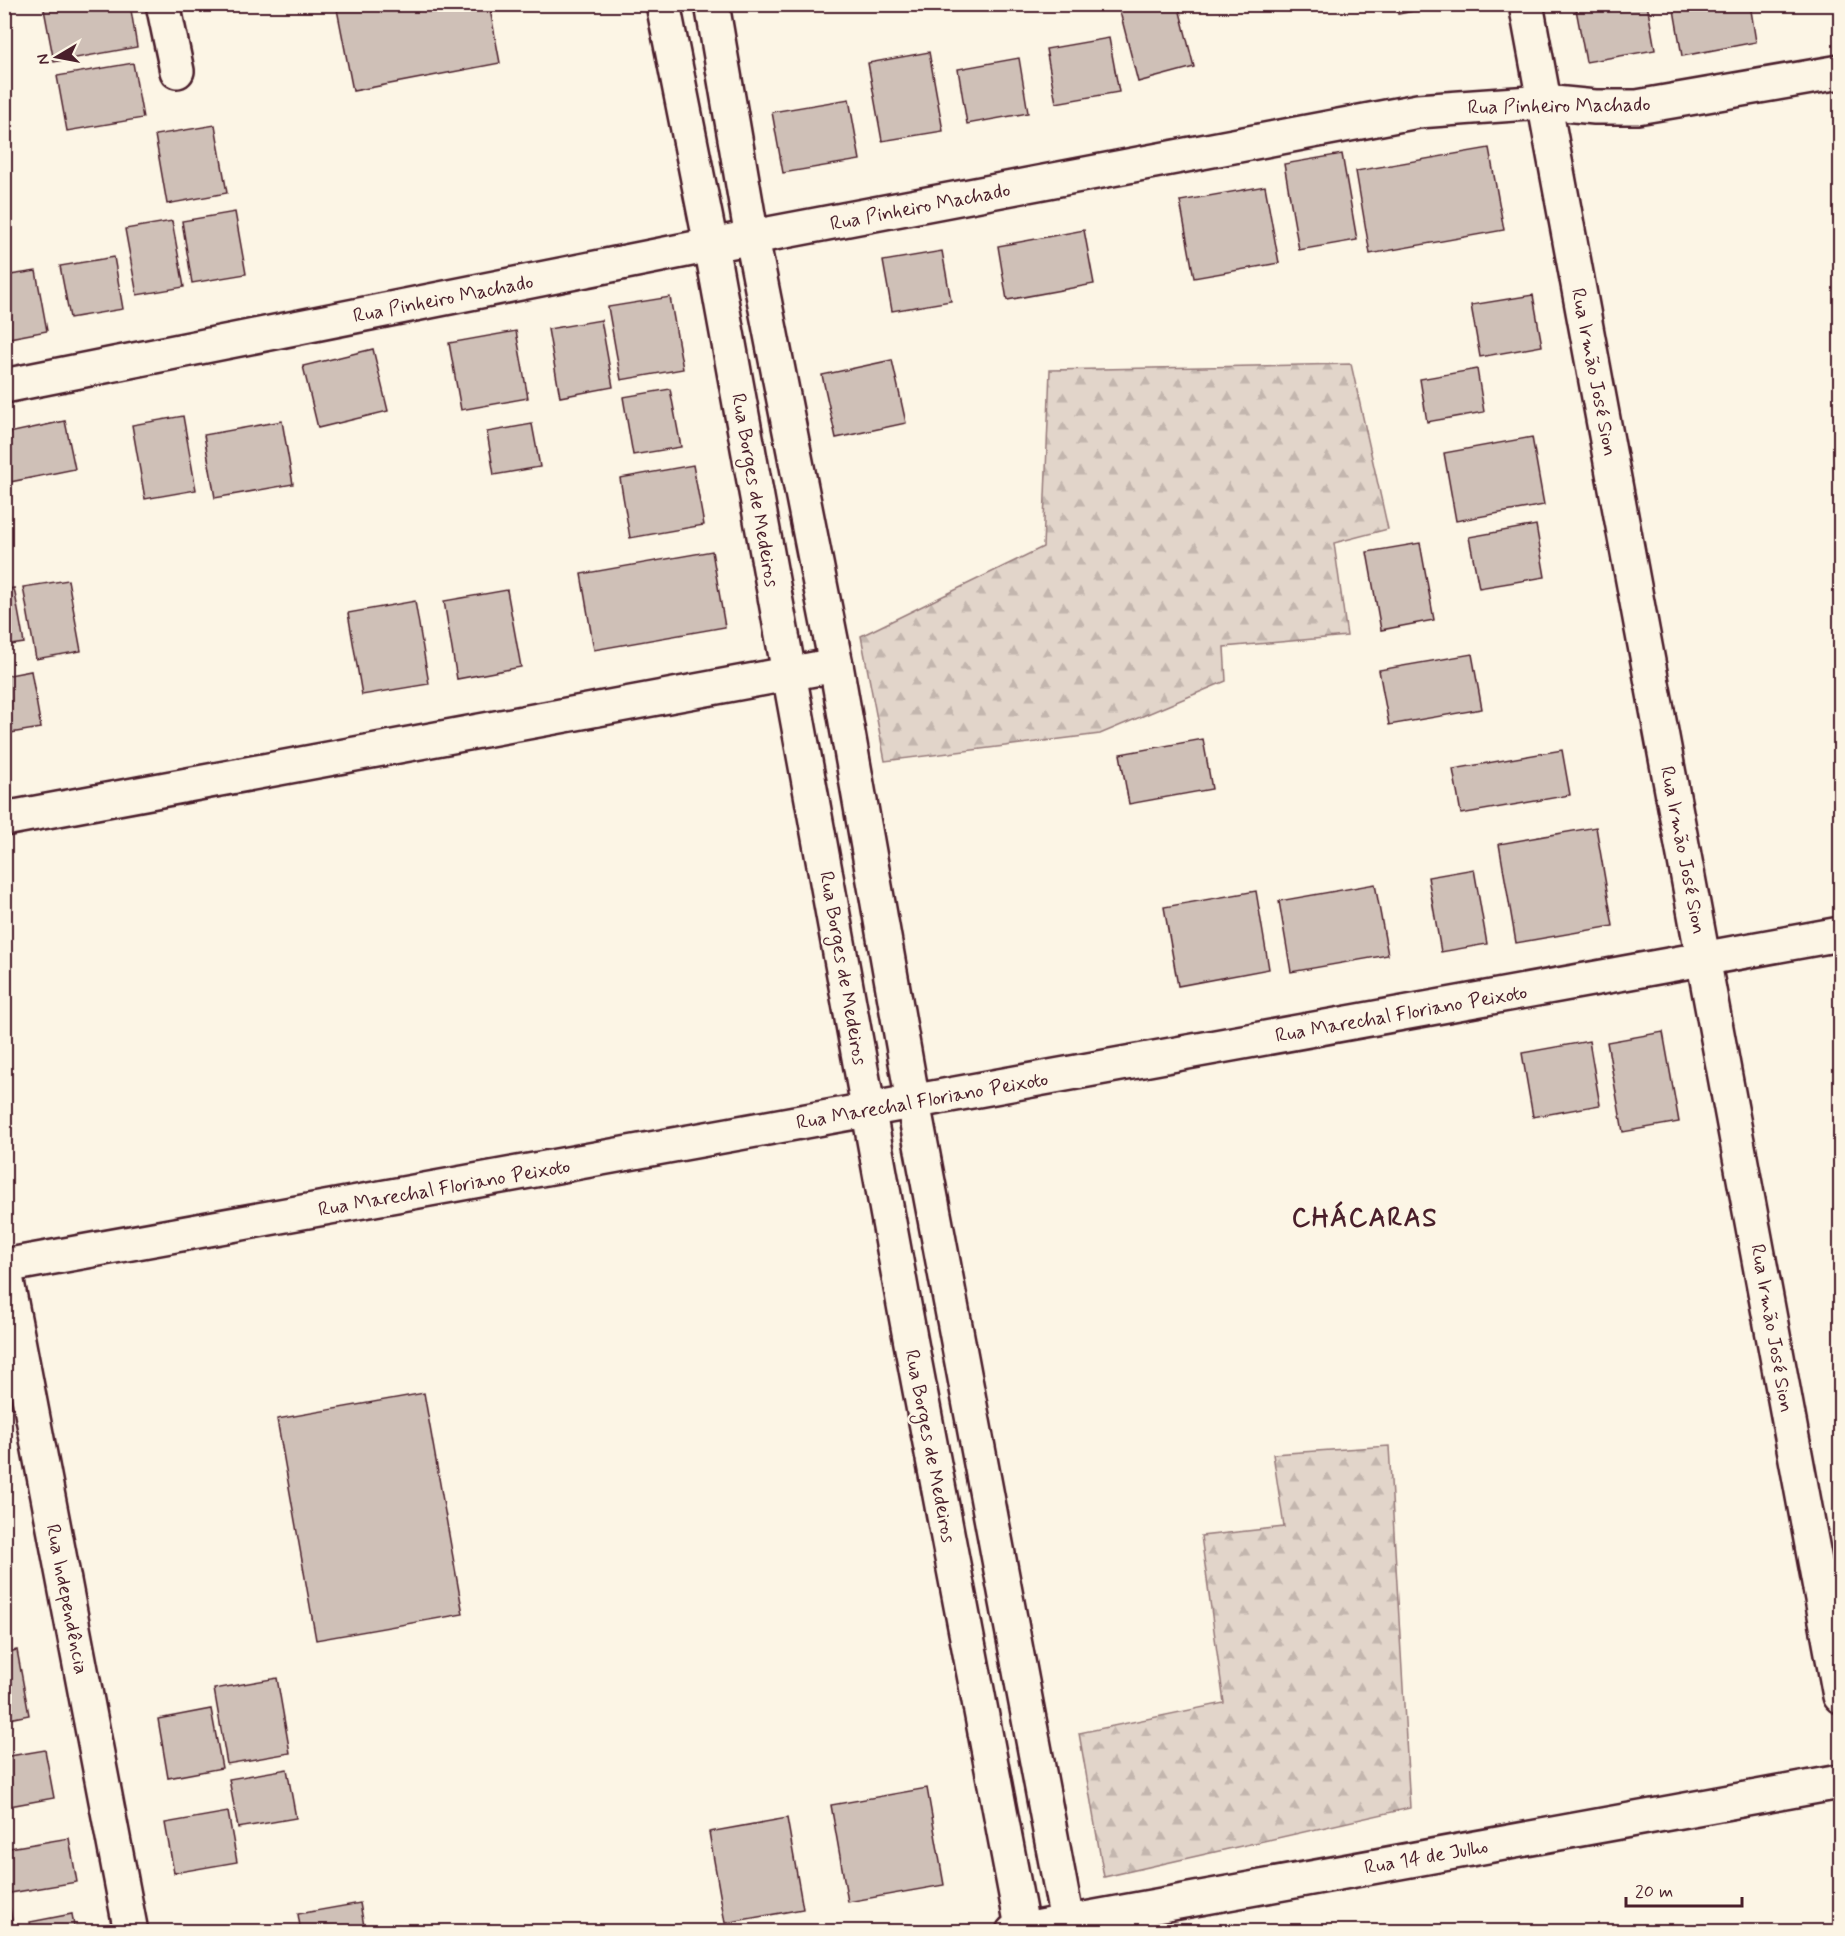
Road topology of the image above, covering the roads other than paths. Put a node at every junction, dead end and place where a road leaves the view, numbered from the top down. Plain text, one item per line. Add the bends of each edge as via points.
1 (163, 4) edge
2 (663, 4) edge
3 (712, 4) edge
4 (1526, 4) edge
5 (177, 71) dead end
6 (1840, 72) edge
7 (1544, 102) junction
8 (752, 238) junction
9 (711, 245) junction
10 (4, 386) edge
11 (836, 665) junction
12 (790, 674) junction
13 (4, 819) edge
14 (1840, 934) edge
15 (1705, 958) junction
16 (913, 1102) junction
17 (869, 1109) junction
18 (5, 1266) edge
19 (1840, 1696) edge
20 (1840, 1782) edge
21 (1068, 1926) edge
22 (1019, 1931) edge
23 (131, 1932) edge

1 - 5 street
2 - 9 street, Rua Borges de Medeiros
3 - 8 street
4 - 7 street, Rua Irmão José Sion
6 - 7 street, Rua Pinheiro Machado via 1637,107
7 - 8 street, Rua Pinheiro Machado via 1418,111
7 - 15 street, Rua Irmão José Sion
8 - 9 street, Rua Pinheiro Machado
8 - 11 street
9 - 10 street, Rua Pinheiro Machado
9 - 12 street, Rua Borges de Medeiros
11 - 12 street
11 - 16 street
12 - 13 street
12 - 17 street, Rua Borges de Medeiros
14 - 15 street, Rua Marechal Floriano Peixoto
15 - 16 street, Rua Marechal Floriano Peixoto
15 - 19 street, Rua Irmão José Sion
16 - 17 street, Rua Marechal Floriano Peixoto
16 - 21 street
17 - 18 street, Rua Marechal Floriano Peixoto
17 - 22 street, Rua Borges de Medeiros
18 - 23 street, Rua Independência
20 - 21 street, Rua 14 de Julho
21 - 22 street, Rua 14 de Julho

